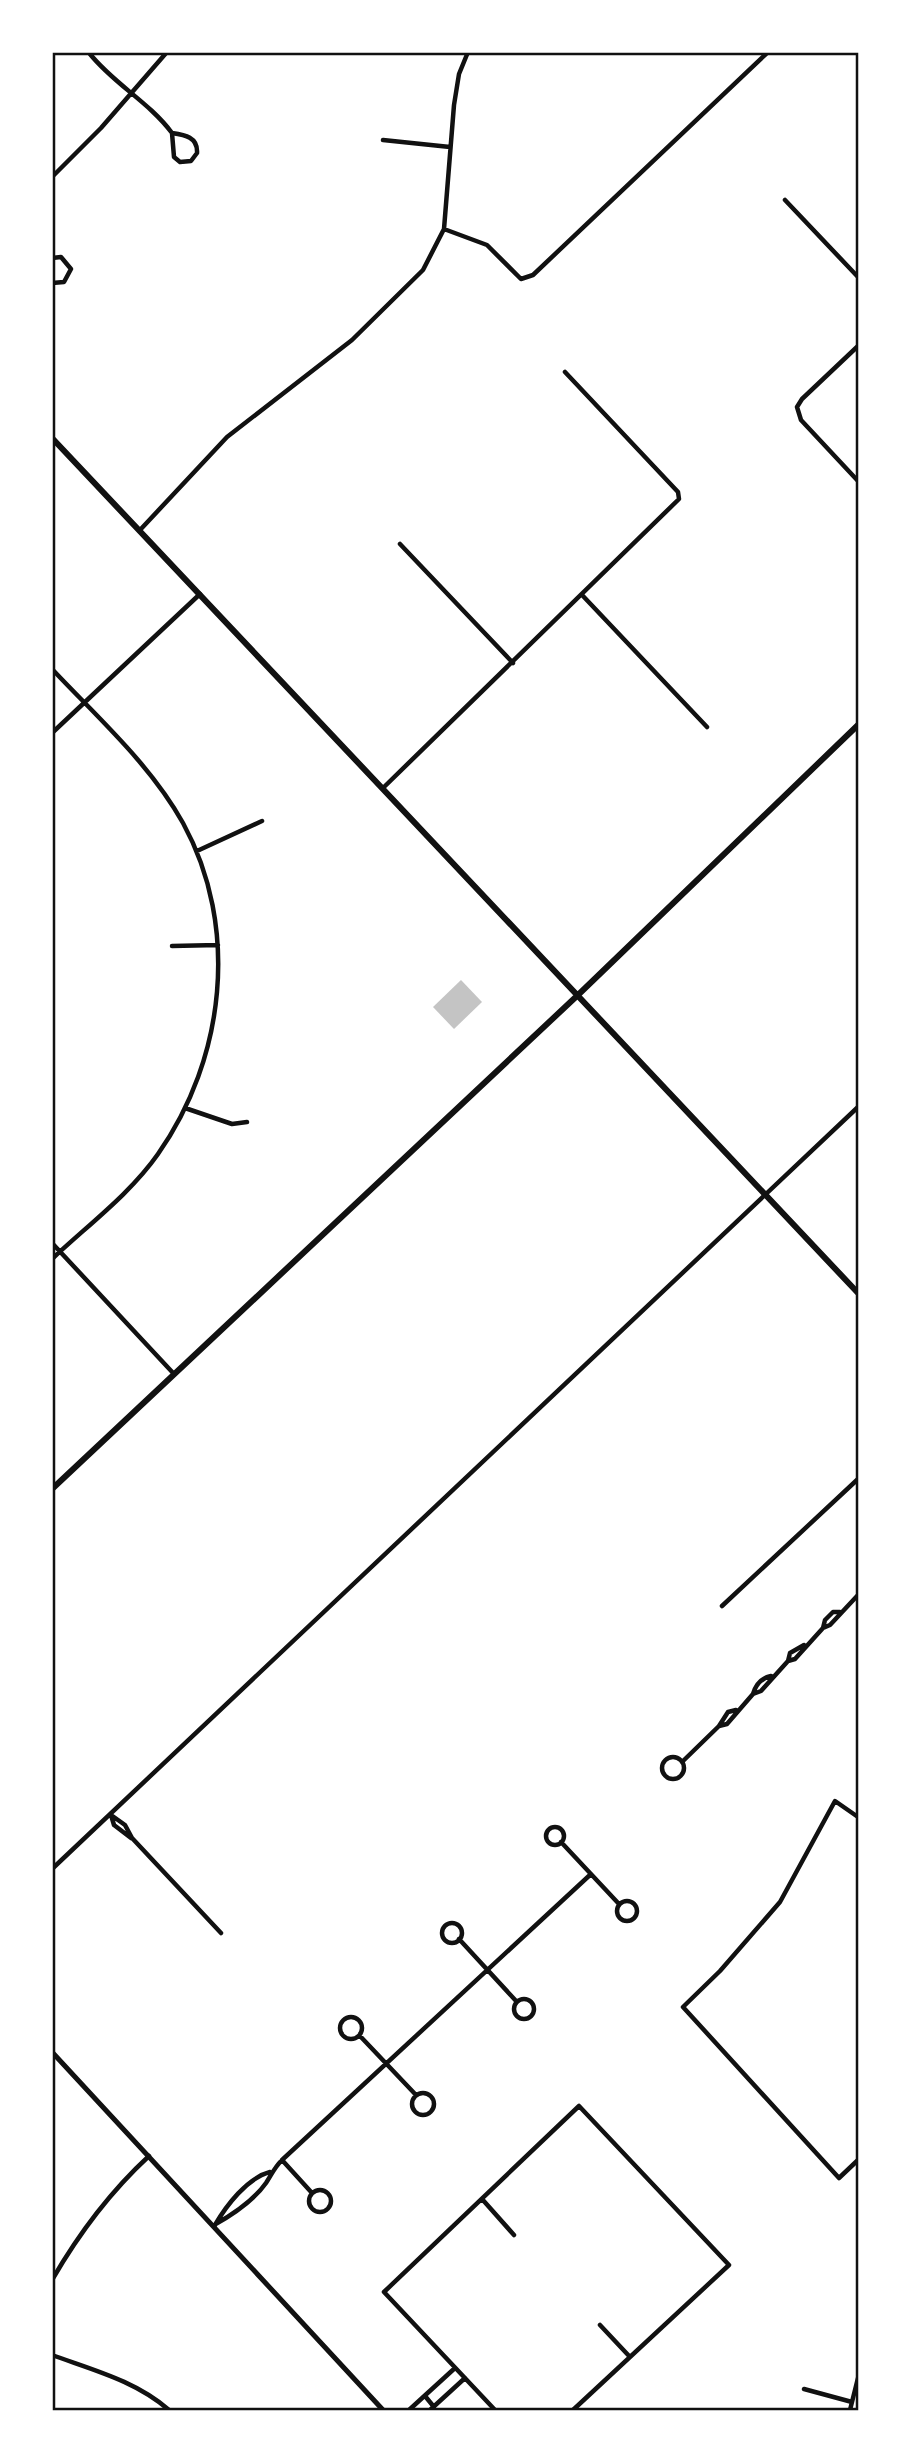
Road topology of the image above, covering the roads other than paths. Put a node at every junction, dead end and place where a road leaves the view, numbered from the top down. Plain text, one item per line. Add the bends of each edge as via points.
1 (83, 52) edge
2 (167, 52) edge
3 (468, 52) edge
4 (768, 52) edge
5 (90, 53) edge
6 (131, 92) junction
7 (172, 133) junction
8 (383, 140) dead end
9 (450, 148) junction
10 (52, 177) edge
11 (785, 200) dead end
12 (444, 229) junction
13 (52, 258) edge
14 (859, 277) edge
15 (52, 282) edge
16 (859, 346) edge
17 (565, 372) dead end
18 (52, 438) edge
19 (859, 481) edge
20 (140, 530) junction
21 (400, 544) dead end
22 (200, 594) junction
23 (583, 596) junction
24 (513, 663) junction
25 (52, 669) edge
26 (84, 703) junction
27 (859, 725) edge
28 (707, 727) dead end
29 (52, 733) edge
30 (383, 788) junction
31 (262, 821) dead end
32 (197, 851) junction
33 (218, 945) junction
34 (172, 946) dead end
35 (579, 994) junction
36 (859, 1107) edge
37 (185, 1108) junction
38 (247, 1122) dead end
39 (766, 1195) junction
40 (52, 1243) edge
41 (61, 1251) junction
42 (52, 1259) edge
43 (859, 1293) edge
44 (175, 1375) junction
45 (859, 1479) edge
46 (52, 1489) edge
47 (858, 1594) edge
48 (722, 1606) dead end
49 (682, 1762) junction
50 (111, 1815) junction
51 (859, 1817) edge
52 (562, 1842) junction
53 (52, 1869) edge
54 (591, 1874) junction
55 (619, 1904) junction
56 (221, 1933) dead end
57 (459, 1939) junction
58 (488, 1971) junction
59 (517, 2002) junction
60 (360, 2036) junction
61 (52, 2052) edge
62 (387, 2065) junction
63 (416, 2095) junction
64 (149, 2156) junction
65 (859, 2160) edge
66 (282, 2161) junction
67 (270, 2172) junction
68 (312, 2193) junction
69 (482, 2199) junction
70 (214, 2225) junction
71 (514, 2235) dead end
72 (52, 2280) edge
73 (600, 2325) dead end
74 (52, 2356) edge
75 (630, 2357) junction
76 (455, 2368) junction
77 (465, 2378) junction
78 (859, 2378) edge
79 (804, 2389) dead end
80 (425, 2396) junction
81 (852, 2402) junction
82 (432, 2409) edge
83 (169, 2410) edge
84 (383, 2410) edge
85 (409, 2410) edge
86 (495, 2410) edge
87 (573, 2410) edge
88 (850, 2410) edge

1 - 5 street
2 - 6 street
3 - 9 street via 459,74
4 - 12 street via 533,275 521,279 487,245
5 - 6 street
6 - 7 street
6 - 10 street
7 - 7 street via 174,157 191,161 197,153 195,141
8 - 9 street
9 - 12 street
11 - 14 street
12 - 20 street via 423,270 352,340 227,437
13 - 15 street via 61,257 71,269 64,282
16 - 19 street via 797,407 801,420
17 - 23 street via 678,492 679,499
18 - 20 main road
20 - 22 main road
21 - 24 street
22 - 26 street
22 - 30 main road
23 - 24 street
23 - 28 street
24 - 30 street
25 - 26 street
26 - 29 street
26 - 32 street via 158,786
27 - 35 main road
30 - 35 main road
31 - 32 street
32 - 33 street via 212,902
33 - 34 street
33 - 37 street via 215,1016 203,1069
35 - 39 main road
35 - 44 main road
36 - 39 street
37 - 38 street via 232,1124
37 - 41 street via 146,1169
39 - 43 main road
39 - 50 street
40 - 41 street
41 - 42 street
41 - 44 street
44 - 46 main road
45 - 48 street
47 - 49 street via 755,1686 753,1694 729,1712
49 - 49 street via 666,1759 662,1765 665,1776 675,1780 681,1776
50 - 53 street
50 - 56 street
51 - 65 street via 835,1801 780,1902 683,2007 839,2178
52 - 52 street via 561,1829 548,1829 548,1842
52 - 54 street
54 - 55 street
54 - 58 street
55 - 55 street via 619,1917 634,1917 633,1903
57 - 57 street via 460,1927 445,1925 444,1939
57 - 58 street
58 - 59 street
58 - 62 street
59 - 59 street via 516,2015 531,2017 535,2011 532,2002
60 - 60 street via 363,2027 359,2019 343,2020 342,2035
60 - 62 street
61 - 64 street
62 - 63 street
62 - 66 street
63 - 63 street via 415,2111 431,2112 433,2097
64 - 70 street
64 - 72 street via 112,2195
66 - 67 street
66 - 68 street
67 - 70 street via 260,2175 224,2209
67 - 70 street via 267,2182 241,2207
68 - 68 street via 313,2209 326,2210 329,2193
69 - 71 street
69 - 75 street via 579,2106 729,2265
69 - 76 street via 384,2292
70 - 84 street
73 - 75 street
74 - 83 street via 117,2378
75 - 87 street
76 - 77 street
76 - 80 street
77 - 82 street
77 - 86 street
78 - 81 street
79 - 81 street
80 - 82 street
80 - 85 street
81 - 88 street

